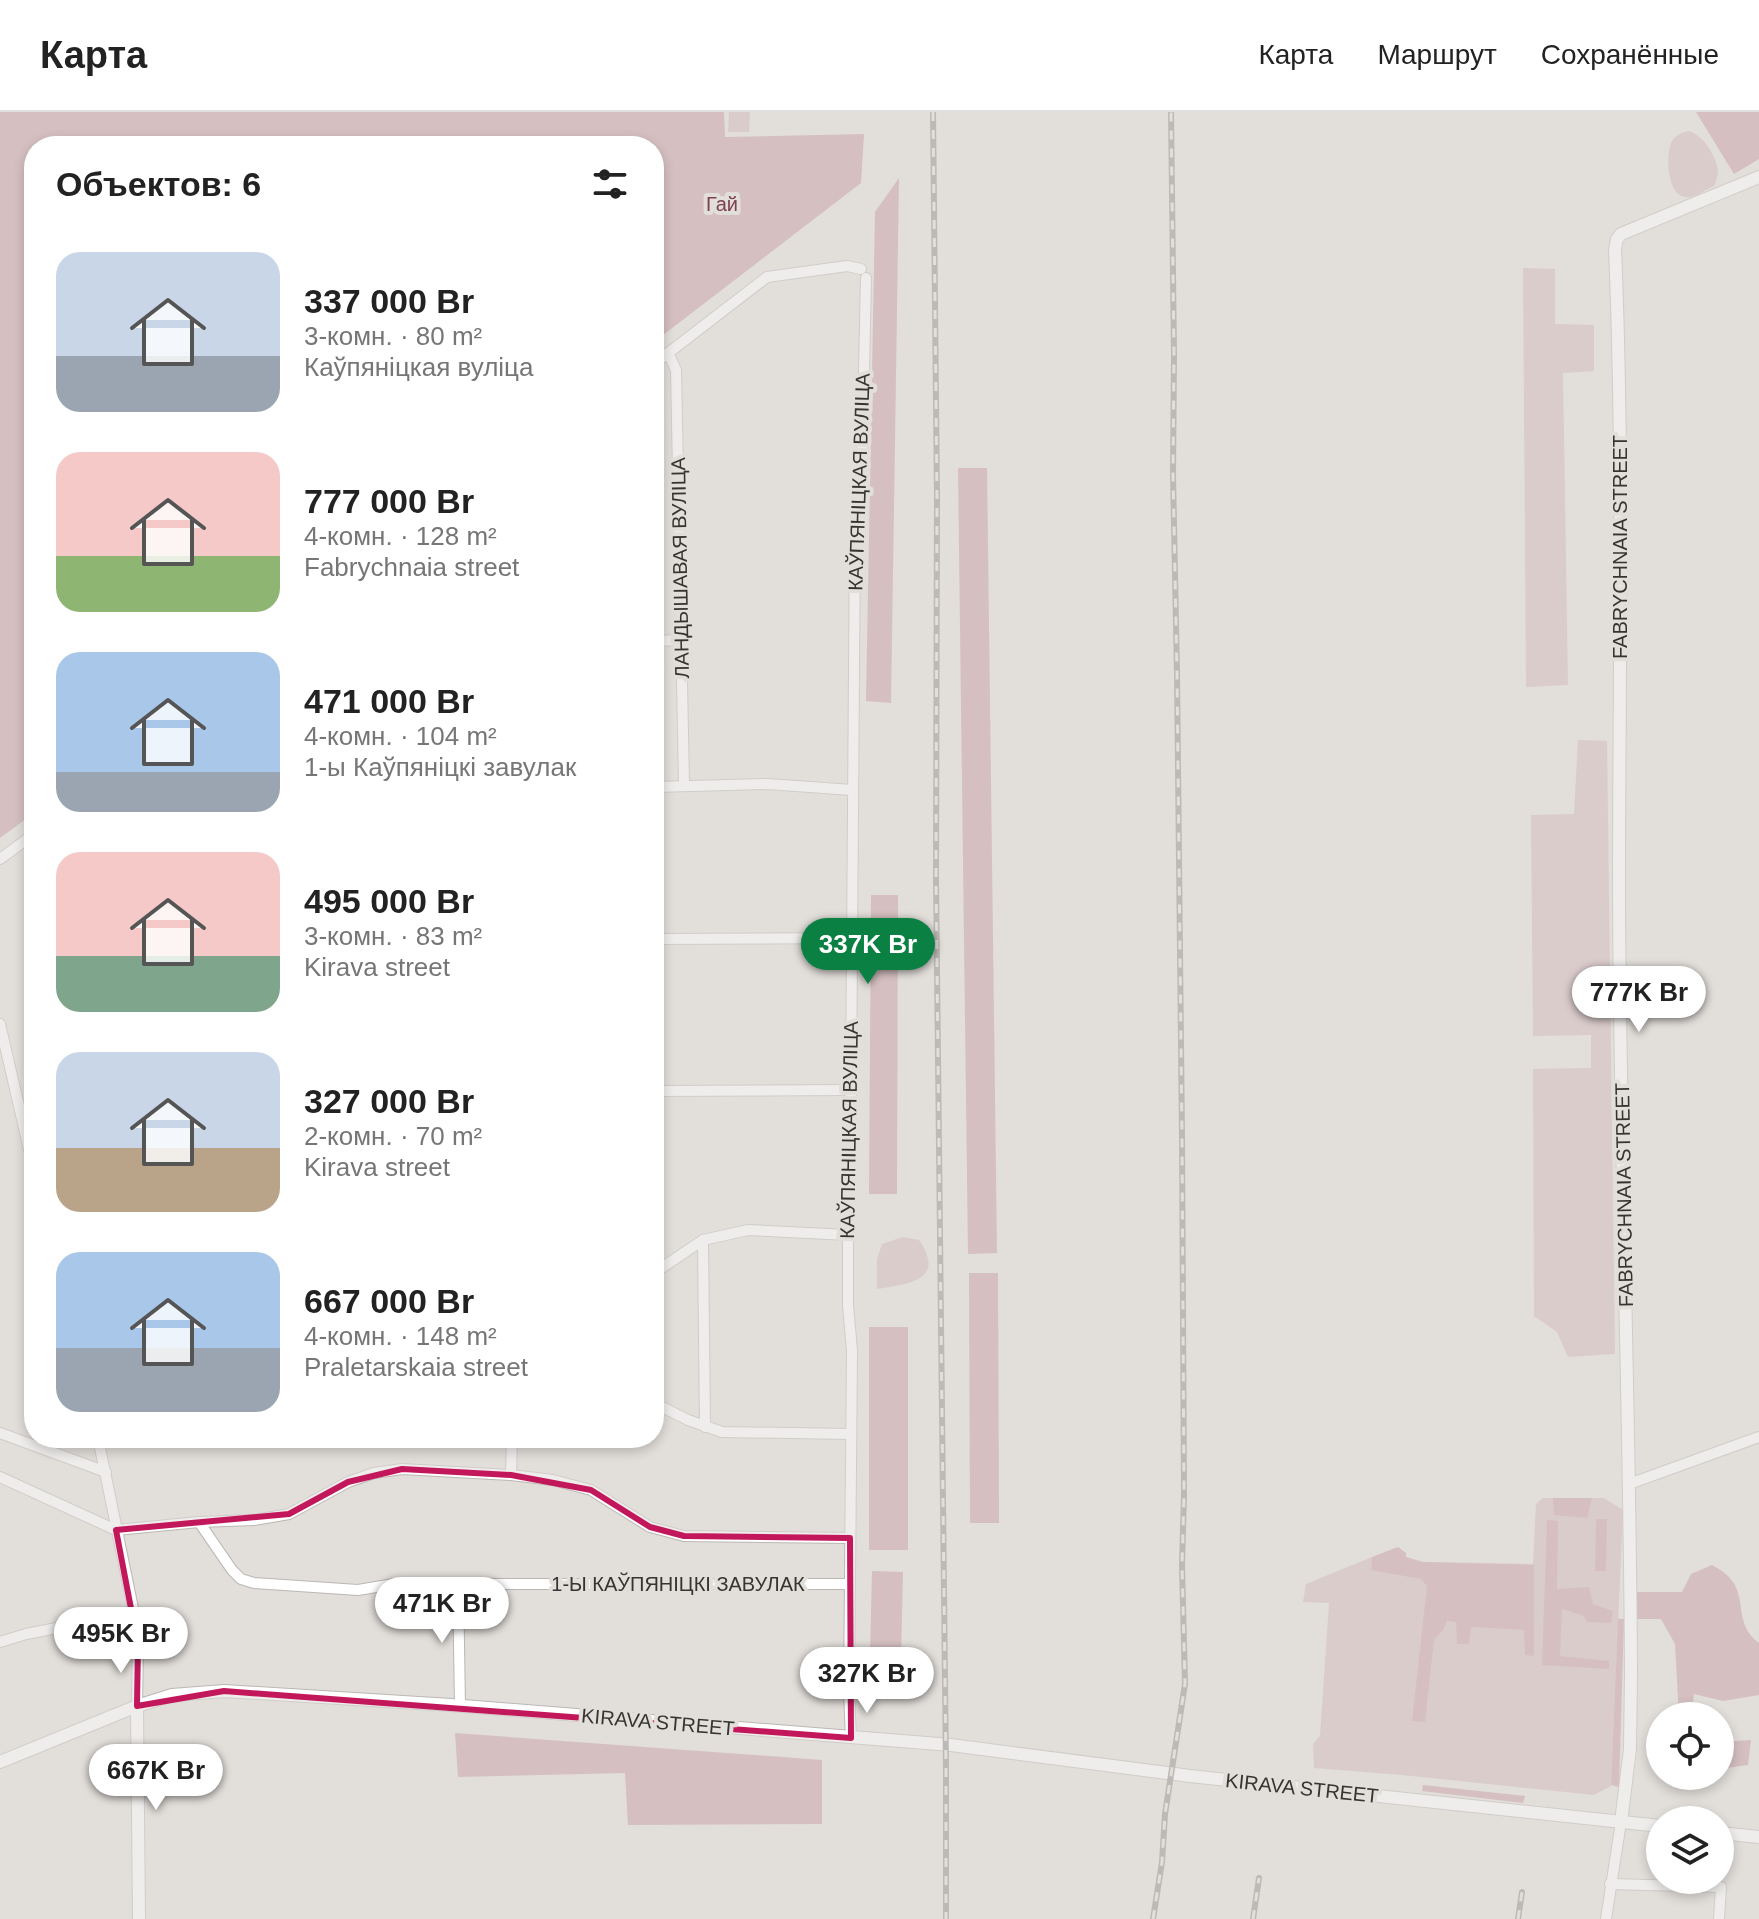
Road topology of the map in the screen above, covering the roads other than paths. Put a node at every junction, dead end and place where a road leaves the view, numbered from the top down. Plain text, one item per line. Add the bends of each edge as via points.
1 (1759, 177) edge
2 (668, 353) junction
3 (664, 356) edge
4 (682, 640) junction
5 (664, 641) edge
6 (684, 785) junction
7 (664, 786) edge
8 (852, 790) junction
9 (24, 841) edge
10 (0, 859) edge
11 (851, 938) junction
12 (664, 939) edge
13 (0, 1024) edge
14 (851, 1090) junction
15 (664, 1091) edge
16 (24, 1128) edge
17 (848, 1235) junction
18 (703, 1240) junction
19 (664, 1266) edge
20 (664, 1408) edge
21 (705, 1427) junction
22 (0, 1433) edge
23 (851, 1434) junction
24 (1759, 1437) edge
25 (24, 1442) edge
26 (41, 1448) edge
27 (100, 1448) edge
28 (512, 1448) edge
29 (106, 1472) junction
30 (511, 1475) junction
31 (0, 1477) edge
32 (1629, 1484) junction
33 (199, 1522) junction
34 (116, 1530) junction
35 (850, 1538) junction
36 (458, 1584) junction
37 (850, 1584) junction
38 (134, 1613) junction
39 (0, 1642) edge
40 (137, 1706) junction
41 (460, 1706) junction
42 (851, 1738) junction
43 (0, 1762) edge
44 (1621, 1822) junction
45 (1646, 1825) edge
46 (1734, 1834) edge
47 (1759, 1837) edge
48 (1610, 1884) junction
49 (139, 1919) edge
50 (1606, 1919) edge
51 (1719, 1919) edge

1 - 32 main road, FABRYCHNAIA STREET via 1621,234 1615,249
2 - 3 street
2 - 4 street, ЛАНДЫШАВАЯ ВУЛІЦА via 676,370
2 - 8 street, КАЎПЯНІЦКАЯ ВУЛІЦА via 767,277 847,266 863,274
4 - 5 street
4 - 6 street, ЛАНДЫШАВАЯ ВУЛІЦА
6 - 7 street
6 - 8 street
8 - 11 street, КАЎПЯНІЦКАЯ ВУЛІЦА
9 - 10 street
11 - 12 street
11 - 14 street, КАЎПЯНІЦКАЯ ВУЛІЦА
13 - 16 street
14 - 15 street
14 - 17 street, КАЎПЯНІЦКАЯ ВУЛІЦА
17 - 18 street via 748,1230
17 - 23 street, КАЎПЯНІЦКАЯ ВУЛІЦА
18 - 19 street
18 - 21 street
20 - 21 street
21 - 23 street via 722,1432
22 - 25 street
23 - 35 street, КАЎПЯНІЦКАЯ ВУЛІЦА
24 - 32 street
26 - 29 street
27 - 29 street
28 - 30 street
29 - 34 street
30 - 33 street via 402,1469 374,1473 289,1514
30 - 35 street via 591,1490 650,1527 684,1536
31 - 34 street
32 - 44 main road, FABRYCHNAIA STREET via 1630,1749
33 - 34 street
33 - 36 street, 1-Ы КАЎПЯНІЦКІ ЗАВУЛАК via 232,1570 254,1583 358,1590
34 - 38 street
35 - 37 street, КАЎПЯНІЦКАЯ ВУЛІЦА
36 - 37 street, 1-Ы КАЎПЯНІЦКІ ЗАВУЛАК
36 - 41 street
37 - 42 street, КАЎПЯНІЦКАЯ ВУЛІЦА
38 - 39 street
38 - 40 street
40 - 41 main road, KIRAVA STREET via 172,1695 224,1691
40 - 43 main road, KIRAVA STREET
40 - 49 main road
41 - 42 main road, KIRAVA STREET
42 - 44 main road, KIRAVA STREET
44 - 45 main road, KIRAVA STREET
44 - 48 street
46 - 47 main road
48 - 50 street
48 - 51 street via 1721,1887

